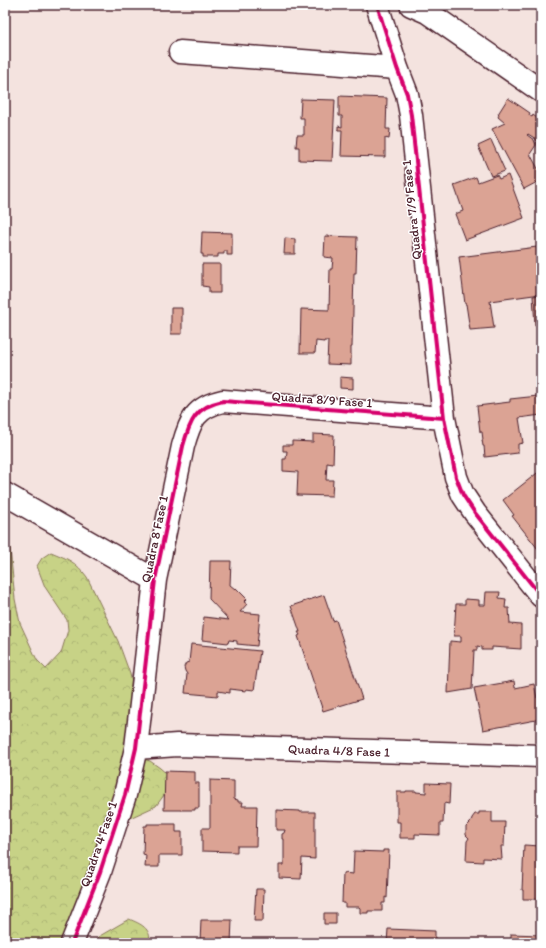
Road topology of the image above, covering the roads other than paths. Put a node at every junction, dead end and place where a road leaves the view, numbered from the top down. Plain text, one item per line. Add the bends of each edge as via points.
1 (377, 5) edge
2 (411, 5) edge
3 (180, 52) dead end
4 (397, 68) junction
5 (541, 91) edge
6 (200, 410) joint
7 (444, 418) junction
8 (5, 494) edge
9 (154, 580) junction
10 (541, 596) edge
11 (136, 748) junction
12 (541, 756) edge
13 (72, 943) edge

1 - 4 street, Quadra 7/9 Fase 1
2 - 5 street via 427,12
3 - 4 street
4 - 7 street, Quadra 7/9 Fase 1 via 407,94 410,115
6 - 7 street, Quadra 8/9 Fase 1 via 212,403 223,401
6 - 9 street, Quadra 8 Fase 1 via 189,427 183,446
7 - 10 street, Quadra 7/9 Fase 1 via 456,477 463,495
8 - 9 street
9 - 11 street, Quadra 8 Fase 1
11 - 12 street, Quadra 4/8 Fase 1 via 177,745
11 - 13 street, Quadra 4 Fase 1 via 125,795 100,872

